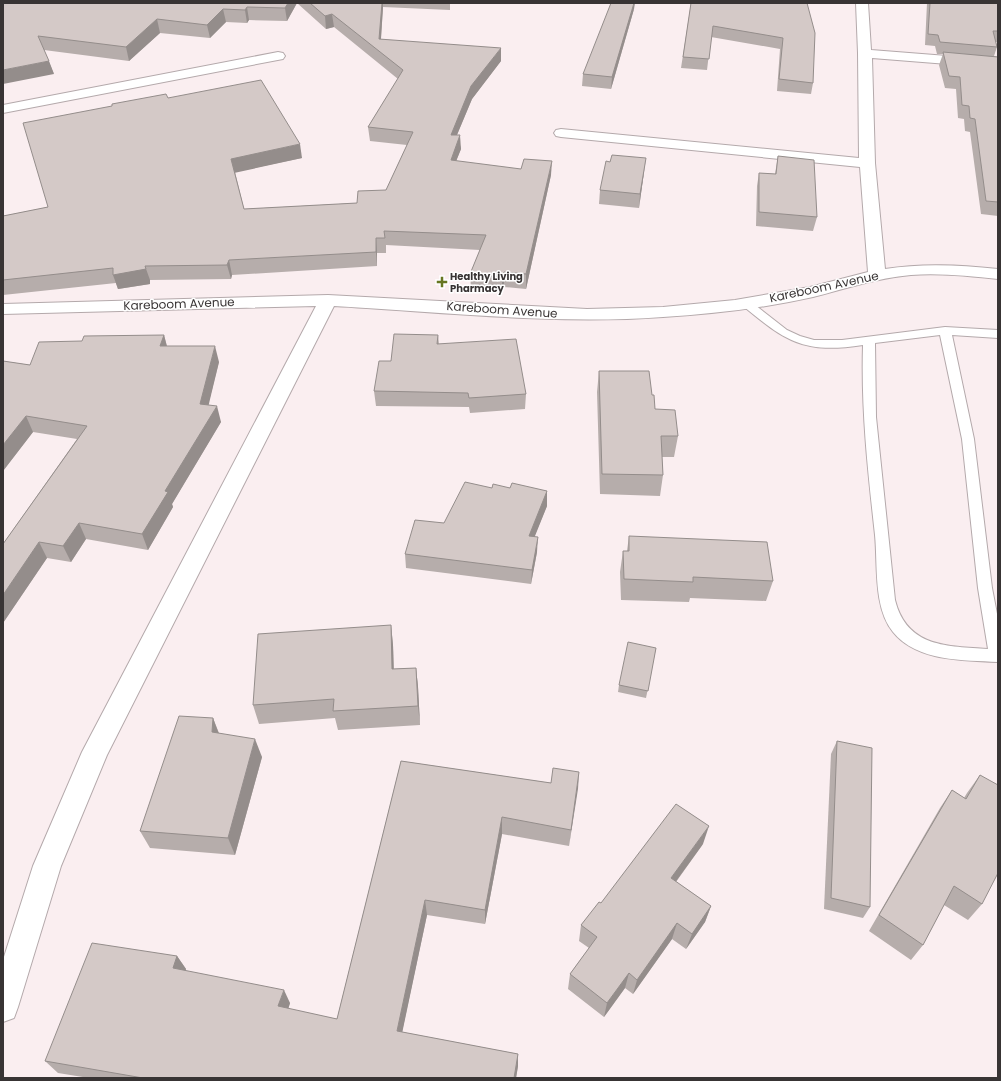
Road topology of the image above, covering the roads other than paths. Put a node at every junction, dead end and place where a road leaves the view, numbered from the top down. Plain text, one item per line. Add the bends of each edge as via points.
1 (862, 3) edge
2 (865, 53) junction
3 (278, 56) dead end
4 (998, 64) edge
5 (3, 109) edge
6 (561, 133) dead end
7 (867, 164) junction
8 (998, 274) edge
9 (877, 275) junction
10 (328, 300) junction
11 (746, 304) junction
12 (3, 310) edge
13 (945, 330) junction
14 (998, 334) edge
15 (869, 340) junction
16 (998, 656) edge
17 (3, 1007) edge

1 - 2 street
2 - 4 street
2 - 7 street
3 - 5 street
6 - 7 street
7 - 9 street
8 - 9 street, Kareboom Avenue via 948,269 910,270
9 - 11 street, Kareboom Avenue via 812,292
10 - 11 street, Kareboom Avenue via 586,315 663,312
10 - 12 street, Kareboom Avenue
10 - 17 street via 95,752 47,866
11 - 15 lane via 796,339 833,346
13 - 14 lane
13 - 15 lane
13 - 16 lane via 968,439 984,588
15 - 16 lane via 870,429 888,601 898,627 918,644 941,651

